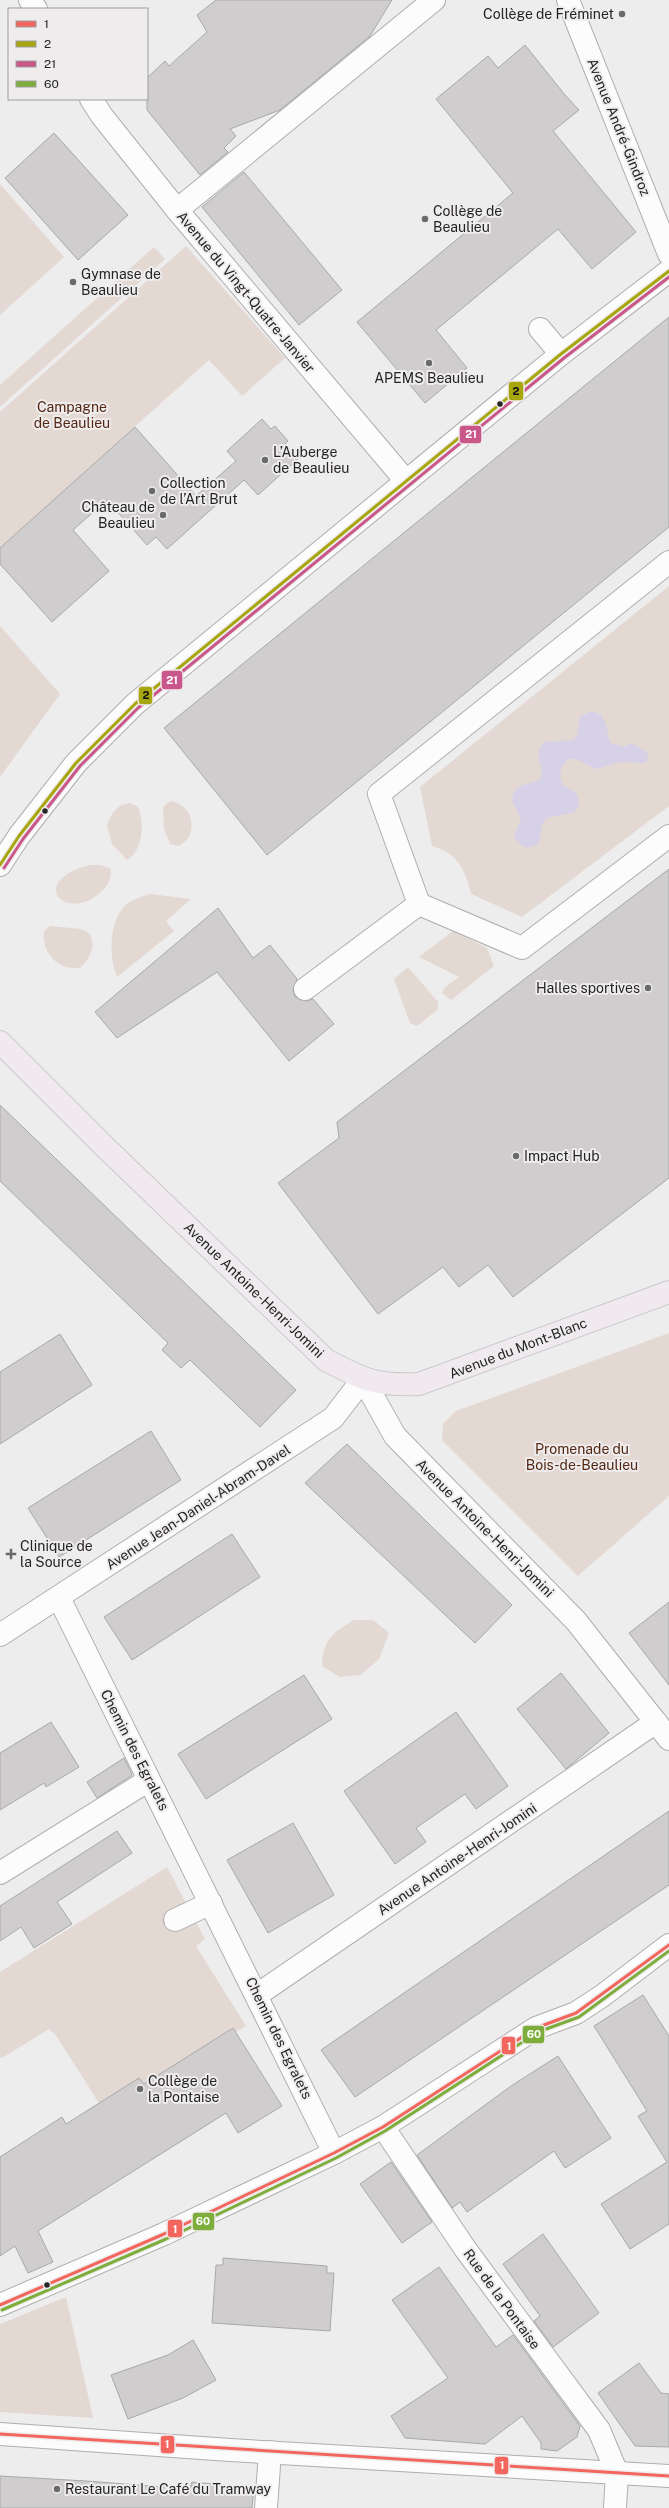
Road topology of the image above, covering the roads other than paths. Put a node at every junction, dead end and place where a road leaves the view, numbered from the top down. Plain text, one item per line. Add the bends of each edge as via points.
1 (434, 0) edge
2 (568, 0) edge
3 (92, 100) edge
4 (177, 210) junction
5 (669, 254) edge
6 (669, 271) edge
7 (540, 329) dead end
8 (561, 354) junction
9 (406, 481) junction
10 (669, 562) edge
11 (669, 836) edge
12 (0, 865) edge
13 (419, 904) junction
14 (305, 989) dead end
15 (0, 1042) edge
16 (669, 1292) edge
17 (363, 1379) junction
18 (59, 1598) junction
19 (0, 1635) edge
20 (666, 1734) edge
21 (149, 1780) junction
22 (0, 1873) edge
23 (211, 1902) junction
24 (175, 1920) dead end
25 (669, 1945) edge
26 (257, 1995) junction
27 (383, 2127) junction
28 (334, 2153) junction
29 (0, 2305) edge
30 (0, 2434) edge
31 (270, 2452) junction
32 (617, 2473) junction
33 (669, 2476) edge
34 (266, 2508) edge
35 (615, 2508) edge

1 - 4 street
2 - 5 street, Avenue André-Gindroz
3 - 4 street, Avenue du Vingt-Quatre-Janvier
4 - 9 street, Avenue du Vingt-Quatre-Janvier
6 - 8 street
7 - 8 street
8 - 9 street
9 - 12 street via 135,704 76,764 19,836
10 - 13 street via 379,794
11 - 13 street via 522,948
13 - 14 street
15 - 17 main road, Avenue Antoine-Henri-Jomini via 104,1147 326,1360
16 - 17 main road, Avenue du Mont-Blanc via 420,1384 392,1385
17 - 18 street, Avenue Jean-Daniel-Abram-Davel via 334,1418
17 - 20 street, Avenue Antoine-Henri-Jomini via 395,1436 576,1620
18 - 19 street, Avenue Jean-Daniel-Abram-Davel
18 - 21 street, Chemin des Egralets
20 - 26 street, Avenue Antoine-Henri-Jomini
21 - 22 street
21 - 23 street, Chemin des Egralets
23 - 24 street
23 - 26 street, Chemin des Egralets
25 - 27 street via 583,2008 536,2028
26 - 28 street, Chemin des Egralets
27 - 28 street
27 - 32 street, Rue de la Pontaise via 466,2250 599,2430
28 - 29 street via 164,2234
30 - 31 street
31 - 32 street
31 - 34 street
32 - 33 street
32 - 35 street

